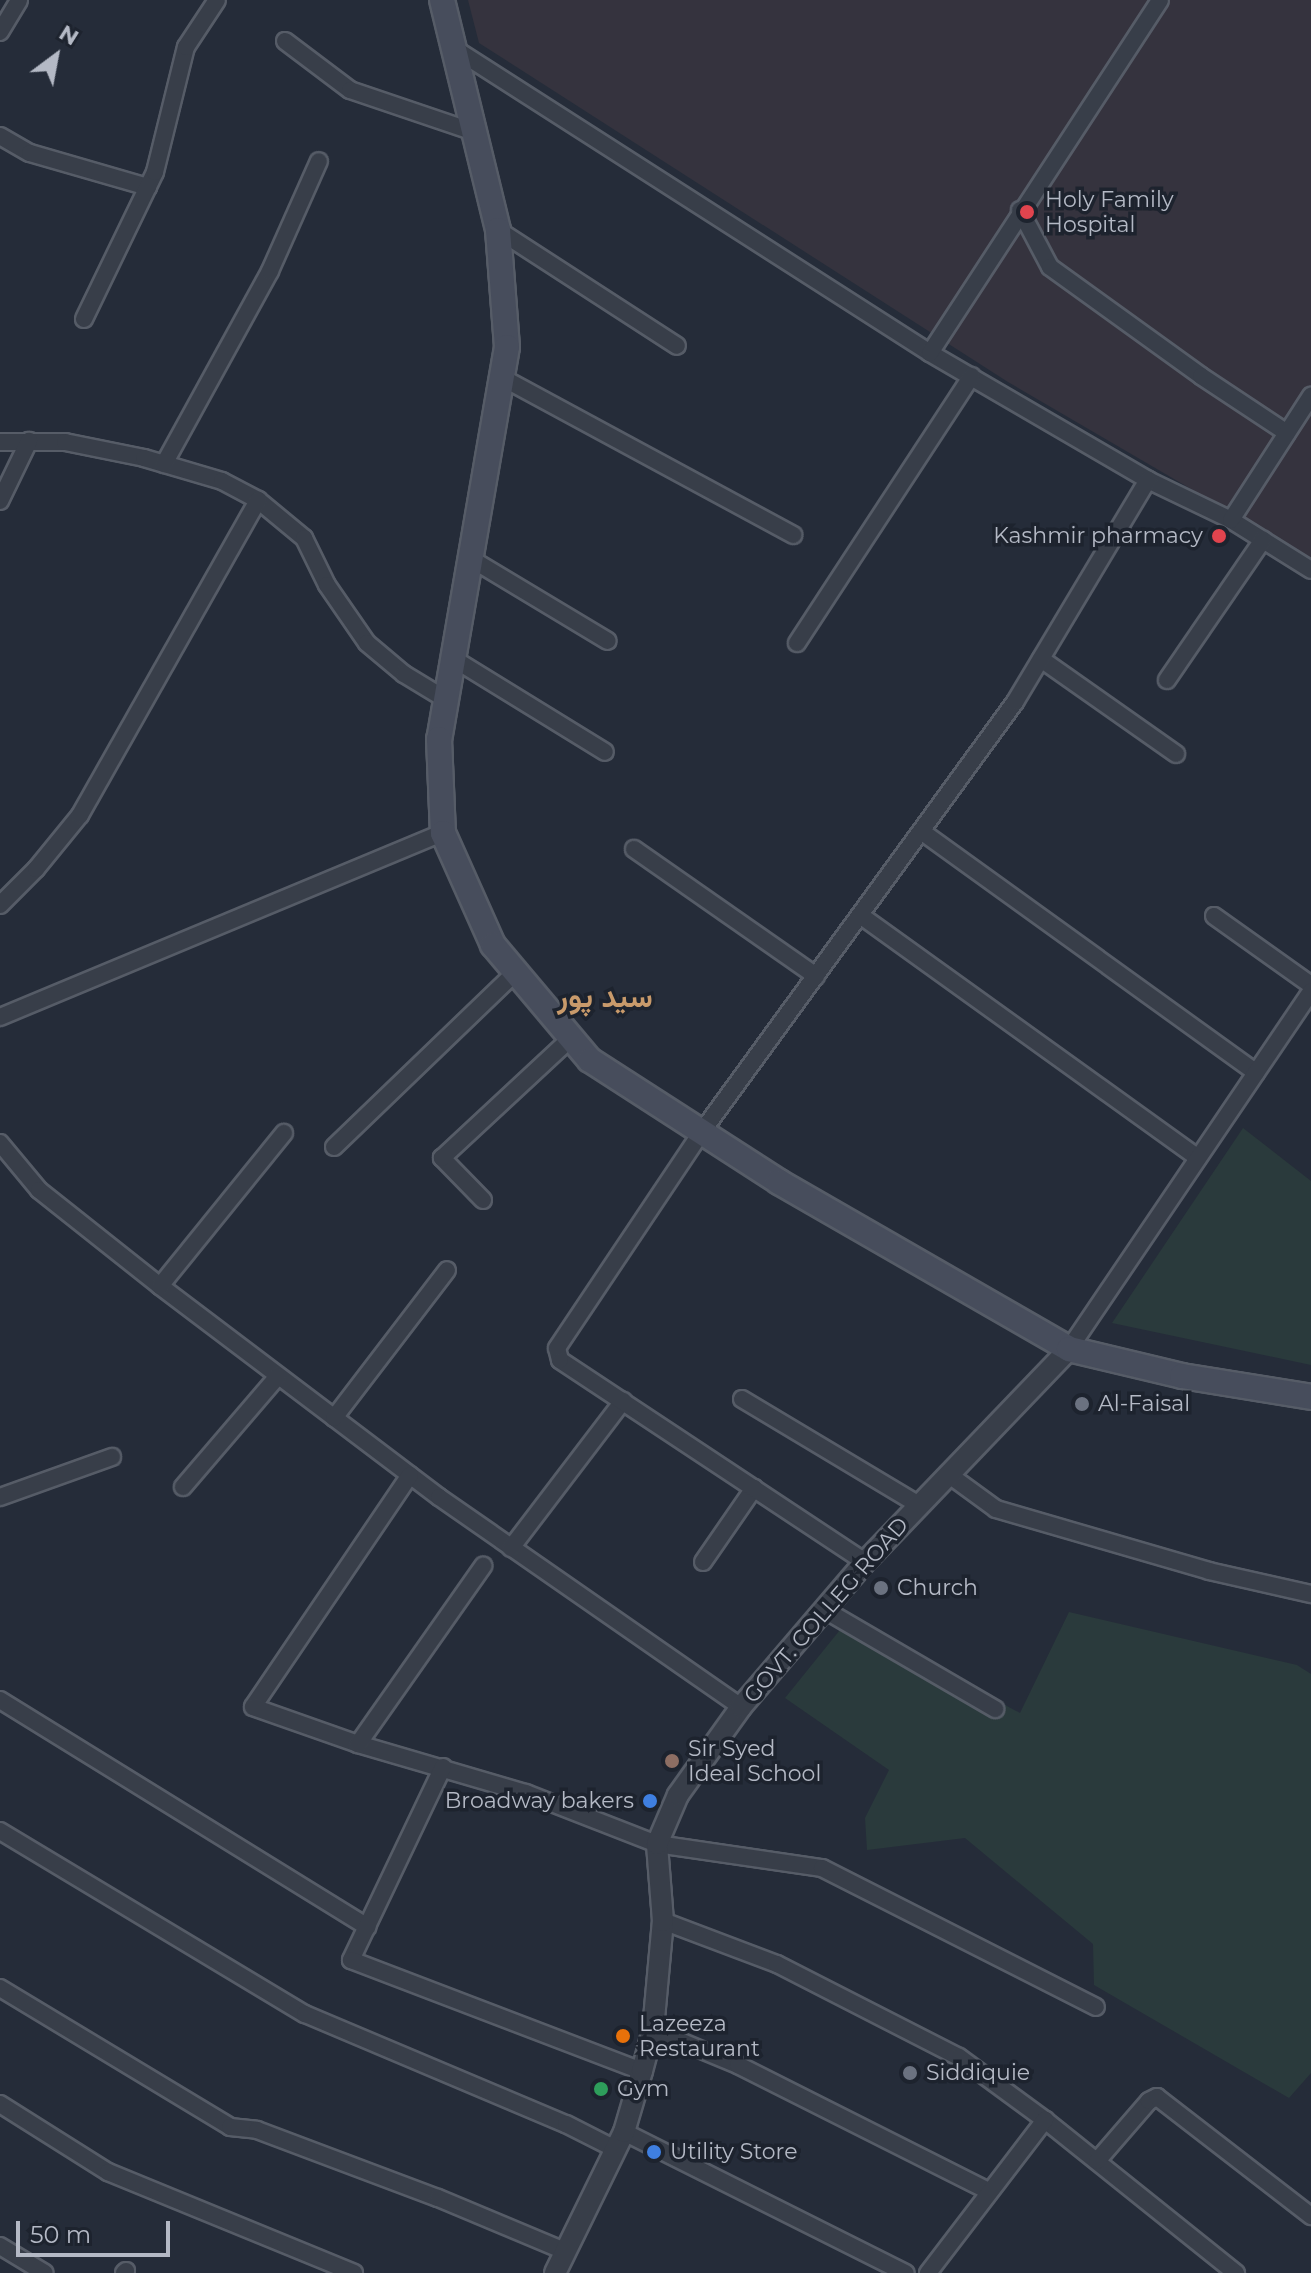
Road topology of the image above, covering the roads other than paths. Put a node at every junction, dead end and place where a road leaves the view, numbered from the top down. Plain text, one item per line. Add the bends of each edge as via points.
1 (19, 0) edge
2 (217, 0) edge
3 (442, 0) edge
4 (1160, 0) edge
5 (0, 32) edge
6 (285, 41) dead end
7 (455, 49) junction
8 (474, 132) junction
9 (0, 136) edge
10 (319, 161) dead end
11 (148, 187) junction
12 (1020, 210) junction
13 (498, 230) junction
14 (84, 319) dead end
15 (677, 346) dead end
16 (930, 353) junction
17 (972, 376) junction
18 (503, 378) junction
19 (1311, 396) edge
20 (1287, 433) junction
21 (29, 441) junction
22 (0, 442) edge
23 (164, 464) junction
24 (1148, 480) junction
25 (258, 500) junction
26 (0, 501) edge
27 (1231, 520) junction
28 (793, 535) dead end
29 (1263, 540) junction
30 (473, 560) junction
31 (1311, 570) edge
32 (608, 641) dead end
33 (797, 643) dead end
34 (454, 659) junction
35 (1041, 659) junction
36 (1167, 680) dead end
37 (447, 700) junction
38 (605, 752) dead end
39 (1176, 754) dead end
40 (921, 831) junction
41 (443, 833) junction
42 (634, 849) dead end
43 (0, 905) edge
44 (860, 915) junction
45 (1214, 916) dead end
46 (516, 972) junction
47 (816, 976) junction
48 (1311, 985) edge
49 (1311, 991) edge
50 (0, 1017) edge
51 (571, 1038) junction
52 (1256, 1073) junction
53 (284, 1133) dead end
54 (701, 1133) junction
55 (0, 1143) edge
56 (334, 1147) dead end
57 (1198, 1158) junction
58 (483, 1200) dead end
59 (447, 1270) dead end
60 (160, 1286) junction
61 (1069, 1349) junction
62 (278, 1376) junction
63 (1311, 1397) edge
64 (742, 1399) dead end
65 (623, 1401) junction
66 (334, 1418) junction
67 (112, 1457) dead end
68 (948, 1474) junction
69 (410, 1475) junction
70 (183, 1487) dead end
71 (754, 1488) junction
72 (0, 1497) edge
73 (919, 1505) junction
74 (511, 1548) junction
75 (703, 1562) dead end
76 (865, 1562) junction
77 (483, 1566) dead end
78 (1311, 1594) edge
79 (825, 1610) junction
80 (0, 1700) edge
81 (741, 1707) junction
82 (995, 1709) dead end
83 (358, 1744) junction
84 (443, 1767) junction
85 (0, 1831) edge
86 (657, 1844) junction
87 (663, 1921) junction
88 (367, 1927) junction
89 (0, 1988) edge
90 (1096, 2007) dead end
91 (653, 2030) junction
92 (642, 2071) junction
93 (0, 2104) edge
94 (1045, 2120) junction
95 (619, 2141) junction
96 (1097, 2161) junction
97 (988, 2191) junction
98 (1311, 2216) edge
99 (0, 2247) edge
100 (565, 2251) junction
101 (45, 2273) edge
102 (354, 2273) edge
103 (555, 2273) edge
104 (906, 2273) edge
105 (928, 2273) edge
106 (1236, 2273) edge

1 - 5 street
2 - 11 street via 186,47
3 - 7 main road
4 - 12 street
6 - 8 street via 350,90
7 - 8 main road
7 - 16 street
8 - 13 main road
9 - 11 street via 30,153
10 - 23 street via 270,271
11 - 14 street
12 - 16 street
12 - 20 street via 1050,267
13 - 15 street
13 - 18 main road via 507,347
16 - 17 street
17 - 24 street
17 - 33 street
18 - 28 street
18 - 30 main road
19 - 20 street
20 - 27 street
21 - 22 street
21 - 23 street via 65,442
21 - 26 street
23 - 25 street via 222,481
24 - 27 street
24 - 35 street
25 - 37 street via 304,538 327,585 367,643
25 - 43 street via 80,815
27 - 29 street
29 - 31 street
29 - 36 street
30 - 32 street
30 - 34 main road
34 - 37 main road
34 - 38 street
35 - 39 street
35 - 40 street
37 - 41 main road via 439,739
40 - 44 street
40 - 52 street
41 - 46 main road via 493,945
41 - 50 street
42 - 47 street
44 - 47 street
44 - 57 street
45 - 48 street
46 - 51 main road
46 - 56 street
47 - 54 street
49 - 52 street
51 - 54 main road via 590,1060
51 - 58 street via 442,1158
52 - 57 street
53 - 60 street
54 - 61 main road
54 - 65 street via 557,1348 560,1360
55 - 60 street via 39,1190
57 - 61 street
59 - 66 street
60 - 62 street
61 - 63 main road via 1182,1376
61 - 68 street, GOVT. COLLEG ROAD
62 - 66 street
62 - 70 street
64 - 73 street
65 - 71 street
65 - 74 street
66 - 69 street
67 - 72 street
68 - 73 street, GOVT. COLLEG ROAD
68 - 78 street via 996,1509
69 - 74 street
69 - 83 street via 253,1707
71 - 75 street
71 - 76 street
73 - 76 street, GOVT. COLLEG ROAD
74 - 81 street
76 - 79 street, GOVT. COLLEG ROAD
77 - 83 street
79 - 81 street, GOVT. COLLEG ROAD
79 - 82 street
80 - 88 street
81 - 86 street, GOVT. COLLEG ROAD via 678,1795
83 - 84 street
84 - 86 street
84 - 88 street
85 - 95 street via 305,2014 566,2124
86 - 87 street, GOVT. COLLEG ROAD
86 - 90 street via 822,1868
87 - 91 street, GOVT. COLLEG ROAD
87 - 94 street via 777,1964 959,2057
88 - 92 street via 351,1960
89 - 100 street via 230,2127 257,2130
91 - 92 street, GOVT. COLLEG ROAD
91 - 97 street via 738,2065
92 - 95 street, GOVT. COLLEG ROAD
93 - 102 street via 108,2172
94 - 96 street
94 - 97 street
95 - 100 street, GOVT. COLLEG ROAD
95 - 104 street
96 - 98 street via 1157,2097
96 - 106 street
97 - 105 street
99 - 101 street
100 - 103 street, GOVT. COLLEG ROAD

